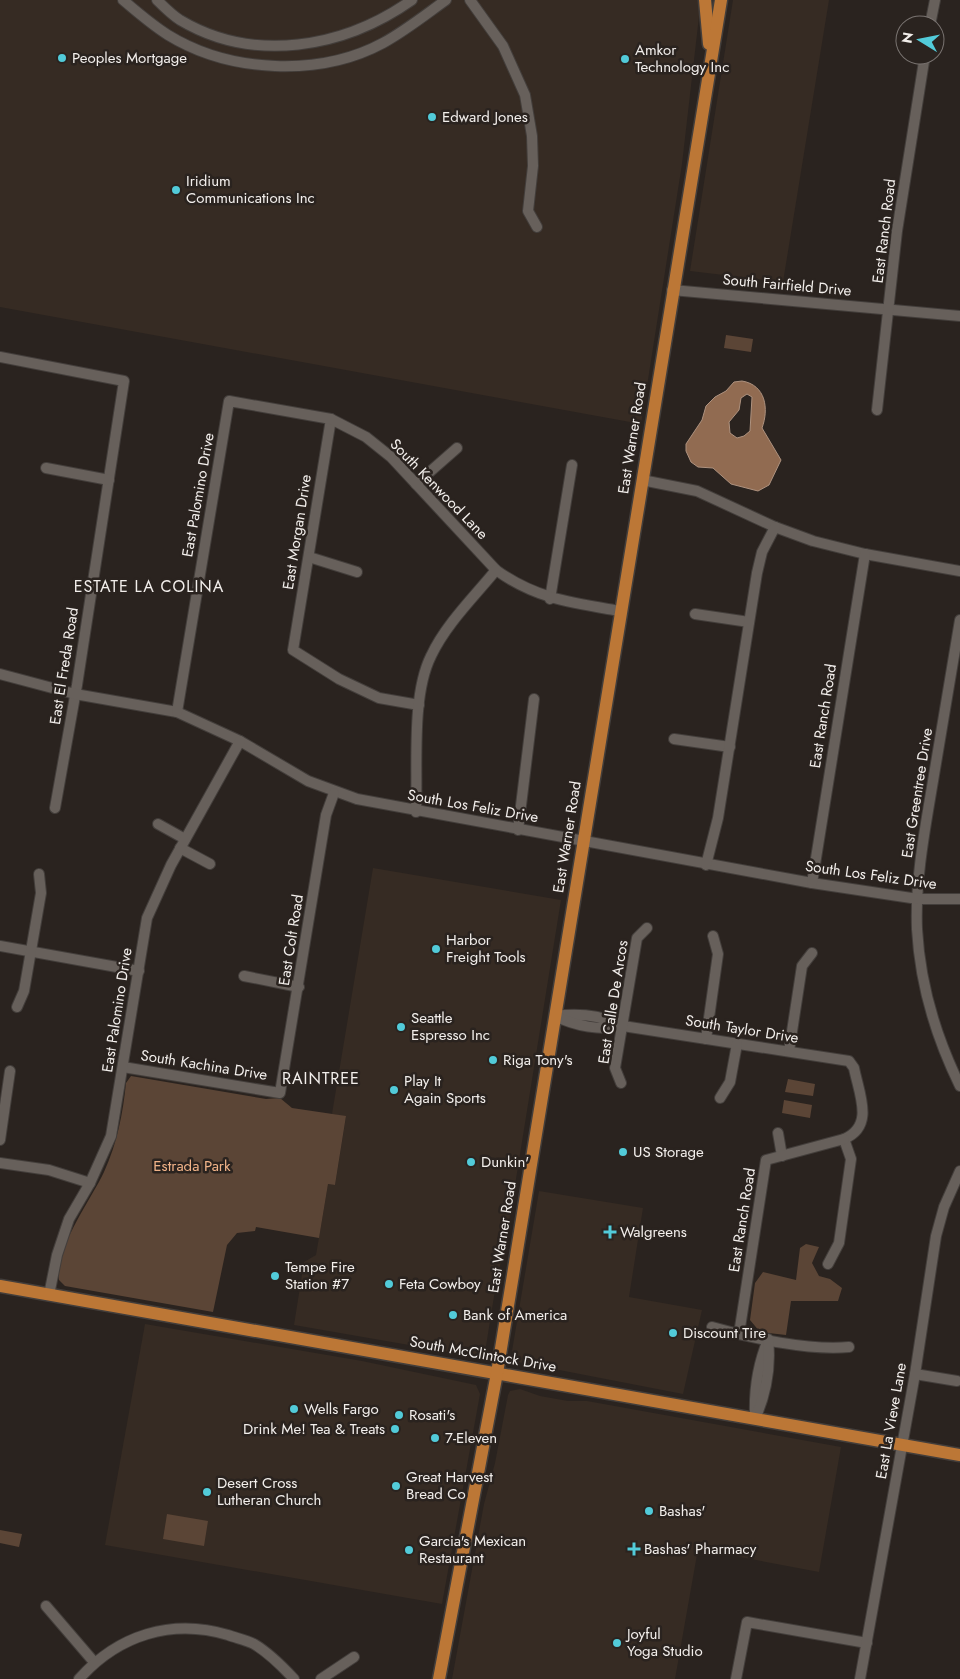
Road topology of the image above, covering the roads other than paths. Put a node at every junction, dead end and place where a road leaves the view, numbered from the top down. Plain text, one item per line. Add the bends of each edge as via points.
1 (123, 0) edge
2 (157, 0) edge
3 (412, 0) edge
4 (446, 0) edge
5 (470, 0) edge
6 (705, 0) edge
7 (721, 0) edge
8 (935, 0) edge
9 (932, 15) edge
10 (711, 59) junction
11 (922, 65) edge
12 (536, 227) dead end
13 (672, 290) junction
14 (890, 308) junction
15 (960, 316) edge
16 (0, 357) edge
17 (229, 401) joint
18 (877, 410) dead end
19 (331, 419) junction
20 (457, 448) dead end
21 (572, 465) dead end
22 (46, 468) dead end
23 (110, 480) junction
24 (642, 480) junction
25 (416, 484) junction
26 (774, 527) junction
27 (865, 554) junction
28 (308, 557) junction
29 (496, 570) junction
30 (960, 571) edge
31 (357, 572) dead end
32 (550, 599) junction
33 (620, 611) junction
34 (695, 614) dead end
35 (960, 620) edge
36 (749, 622) junction
37 (0, 674) edge
38 (75, 694) junction
39 (534, 699) dead end
40 (420, 705) junction
41 (177, 712) junction
42 (674, 739) dead end
43 (240, 741) junction
44 (730, 747) junction
45 (334, 793) junction
46 (55, 808) dead end
47 (416, 812) junction
48 (158, 824) dead end
49 (518, 830) junction
50 (583, 841) junction
51 (183, 843) junction
52 (210, 864) dead end
53 (706, 865) junction
54 (39, 874) dead end
55 (812, 882) junction
56 (918, 899) junction
57 (960, 899) edge
58 (647, 928) dead end
59 (713, 936) dead end
60 (0, 946) edge
61 (31, 951) junction
62 (812, 953) dead end
63 (139, 971) junction
64 (244, 976) dead end
65 (299, 986) junction
66 (17, 1007) dead end
67 (555, 1016) junction
68 (623, 1026) junction
69 (706, 1039) junction
70 (737, 1044) junction
71 (790, 1051) junction
72 (123, 1067) junction
73 (10, 1071) dead end
74 (622, 1083) dead end
75 (960, 1086) edge
76 (280, 1093) joint
77 (720, 1098) dead end
78 (778, 1133) dead end
79 (844, 1139) junction
80 (0, 1140) edge
81 (782, 1156) junction
82 (0, 1163) edge
83 (960, 1171) edge
84 (90, 1183) junction
85 (828, 1264) dead end
86 (0, 1286) edge
87 (49, 1295) junction
88 (712, 1327) dead end
89 (739, 1334) junction
90 (768, 1339) junction
91 (849, 1347) dead end
92 (497, 1373) junction
93 (915, 1374) junction
94 (957, 1381) dead end
95 (755, 1419) junction
96 (903, 1445) junction
97 (960, 1455) edge
98 (46, 1606) dead end
99 (867, 1642) junction
100 (354, 1657) dead end
101 (94, 1662) junction
102 (79, 1679) edge
103 (294, 1679) edge
104 (321, 1679) edge
105 (439, 1679) edge
106 (736, 1679) edge
107 (860, 1679) edge

1 - 4 street via 168,35 199,49 248,63 292,66 334,62 360,54 403,30
2 - 3 street via 179,20 204,32 250,45 271,46 312,43 352,33
5 - 12 street via 503,46 525,95 533,166 528,211
6 - 10 main road
7 - 10 main road, East Warner Road
8 - 9 street
10 - 13 main road, East Warner Road
11 - 14 street, East Ranch Road via 897,231
13 - 14 street, South Fairfield Drive
13 - 24 main road, East Warner Road
14 - 15 street, South Fairfield Drive
14 - 18 street, East Ranch Road
16 - 23 street, East El Freda Road via 124,380
17 - 19 street, South Kenwood Lane
17 - 41 street, East Palomino Drive
19 - 25 street, South Kenwood Lane via 366,437 391,457
19 - 28 street, East Morgan Drive
20 - 25 street
21 - 32 street
22 - 23 street
23 - 38 street, East El Freda Road
24 - 26 street via 697,491
24 - 33 main road, East Warner Road
25 - 29 street, South Kenwood Lane
26 - 27 street
26 - 36 street via 762,552
27 - 30 street
27 - 55 street, East Ranch Road
28 - 31 street
28 - 40 street, East Morgan Drive via 293,650 379,698
29 - 32 street, South Kenwood Lane via 512,582
29 - 40 street via 431,655 422,678
32 - 33 street, South Kenwood Lane
33 - 50 main road, East Warner Road
34 - 36 street
35 - 56 street, East Greentree Drive via 923,840
36 - 44 street
37 - 38 street, South Los Feliz Drive
38 - 41 street, South Los Feliz Drive
38 - 46 street, East El Freda Road
39 - 49 street
40 - 47 street
41 - 43 street, South Los Feliz Drive
42 - 44 street
43 - 45 street, South Los Feliz Drive
43 - 51 street, East Palomino Drive
44 - 53 street
45 - 47 street, South Los Feliz Drive
45 - 65 street, East Colt Road via 326,815
47 - 49 street, South Los Feliz Drive
48 - 51 street
49 - 50 street, South Los Feliz Drive
50 - 53 street, South Los Feliz Drive
50 - 67 main road, East Warner Road
51 - 52 street
51 - 63 street, East Palomino Drive via 147,918
53 - 55 street, South Los Feliz Drive
54 - 61 street via 42,893
55 - 56 street, South Los Feliz Drive
56 - 57 street, South Los Feliz Drive
56 - 75 street, East Greentree Drive via 917,929 931,1012 943,1050
58 - 68 street, East Calle De Arcos via 637,938
59 - 69 street via 718,954
60 - 61 street
61 - 63 street
61 - 66 street via 24,991
62 - 71 street via 802,966
63 - 72 street, East Palomino Drive
64 - 65 street
65 - 76 street, East Colt Road
67 - 68 street, South Taylor Drive via 572,1014 610,1019
67 - 92 main road, East Warner Road
68 - 69 street, South Taylor Drive
68 - 74 street, East Calle De Arcos via 615,1068
69 - 70 street, South Taylor Drive
70 - 71 street, South Taylor Drive
70 - 77 street via 730,1082
71 - 79 street, South Taylor Drive via 848,1061 854,1068 864,1119 859,1130
72 - 76 street, South Kachina Drive
72 - 84 street, East Palomino Drive via 111,1136
73 - 80 street
78 - 81 street
79 - 81 street, East Ranch Road
79 - 85 street via 851,1158 839,1243
81 - 89 street, East Ranch Road via 766,1160
82 - 84 street via 49,1170
83 - 93 street, East La Vieve Lane via 944,1206 936,1236
84 - 87 street, East Palomino Drive via 69,1219
86 - 87 main road, South McClintock Drive
87 - 92 main road, South McClintock Drive
88 - 89 street
89 - 90 street
90 - 91 street via 832,1349
90 - 95 street via 761,1356 754,1400
92 - 95 main road, South McClintock Drive
92 - 105 main road, East Warner Road
93 - 94 street
93 - 96 street, East La Vieve Lane
95 - 96 main road, South McClintock Drive
96 - 97 main road, South McClintock Drive
96 - 99 street, East La Vieve Lane
98 - 101 street
99 - 106 street via 747,1622
99 - 107 street, East La Vieve Lane
100 - 104 street
101 - 102 street
101 - 103 street via 124,1642 157,1631 185,1628 216,1632 252,1643 281,1664

